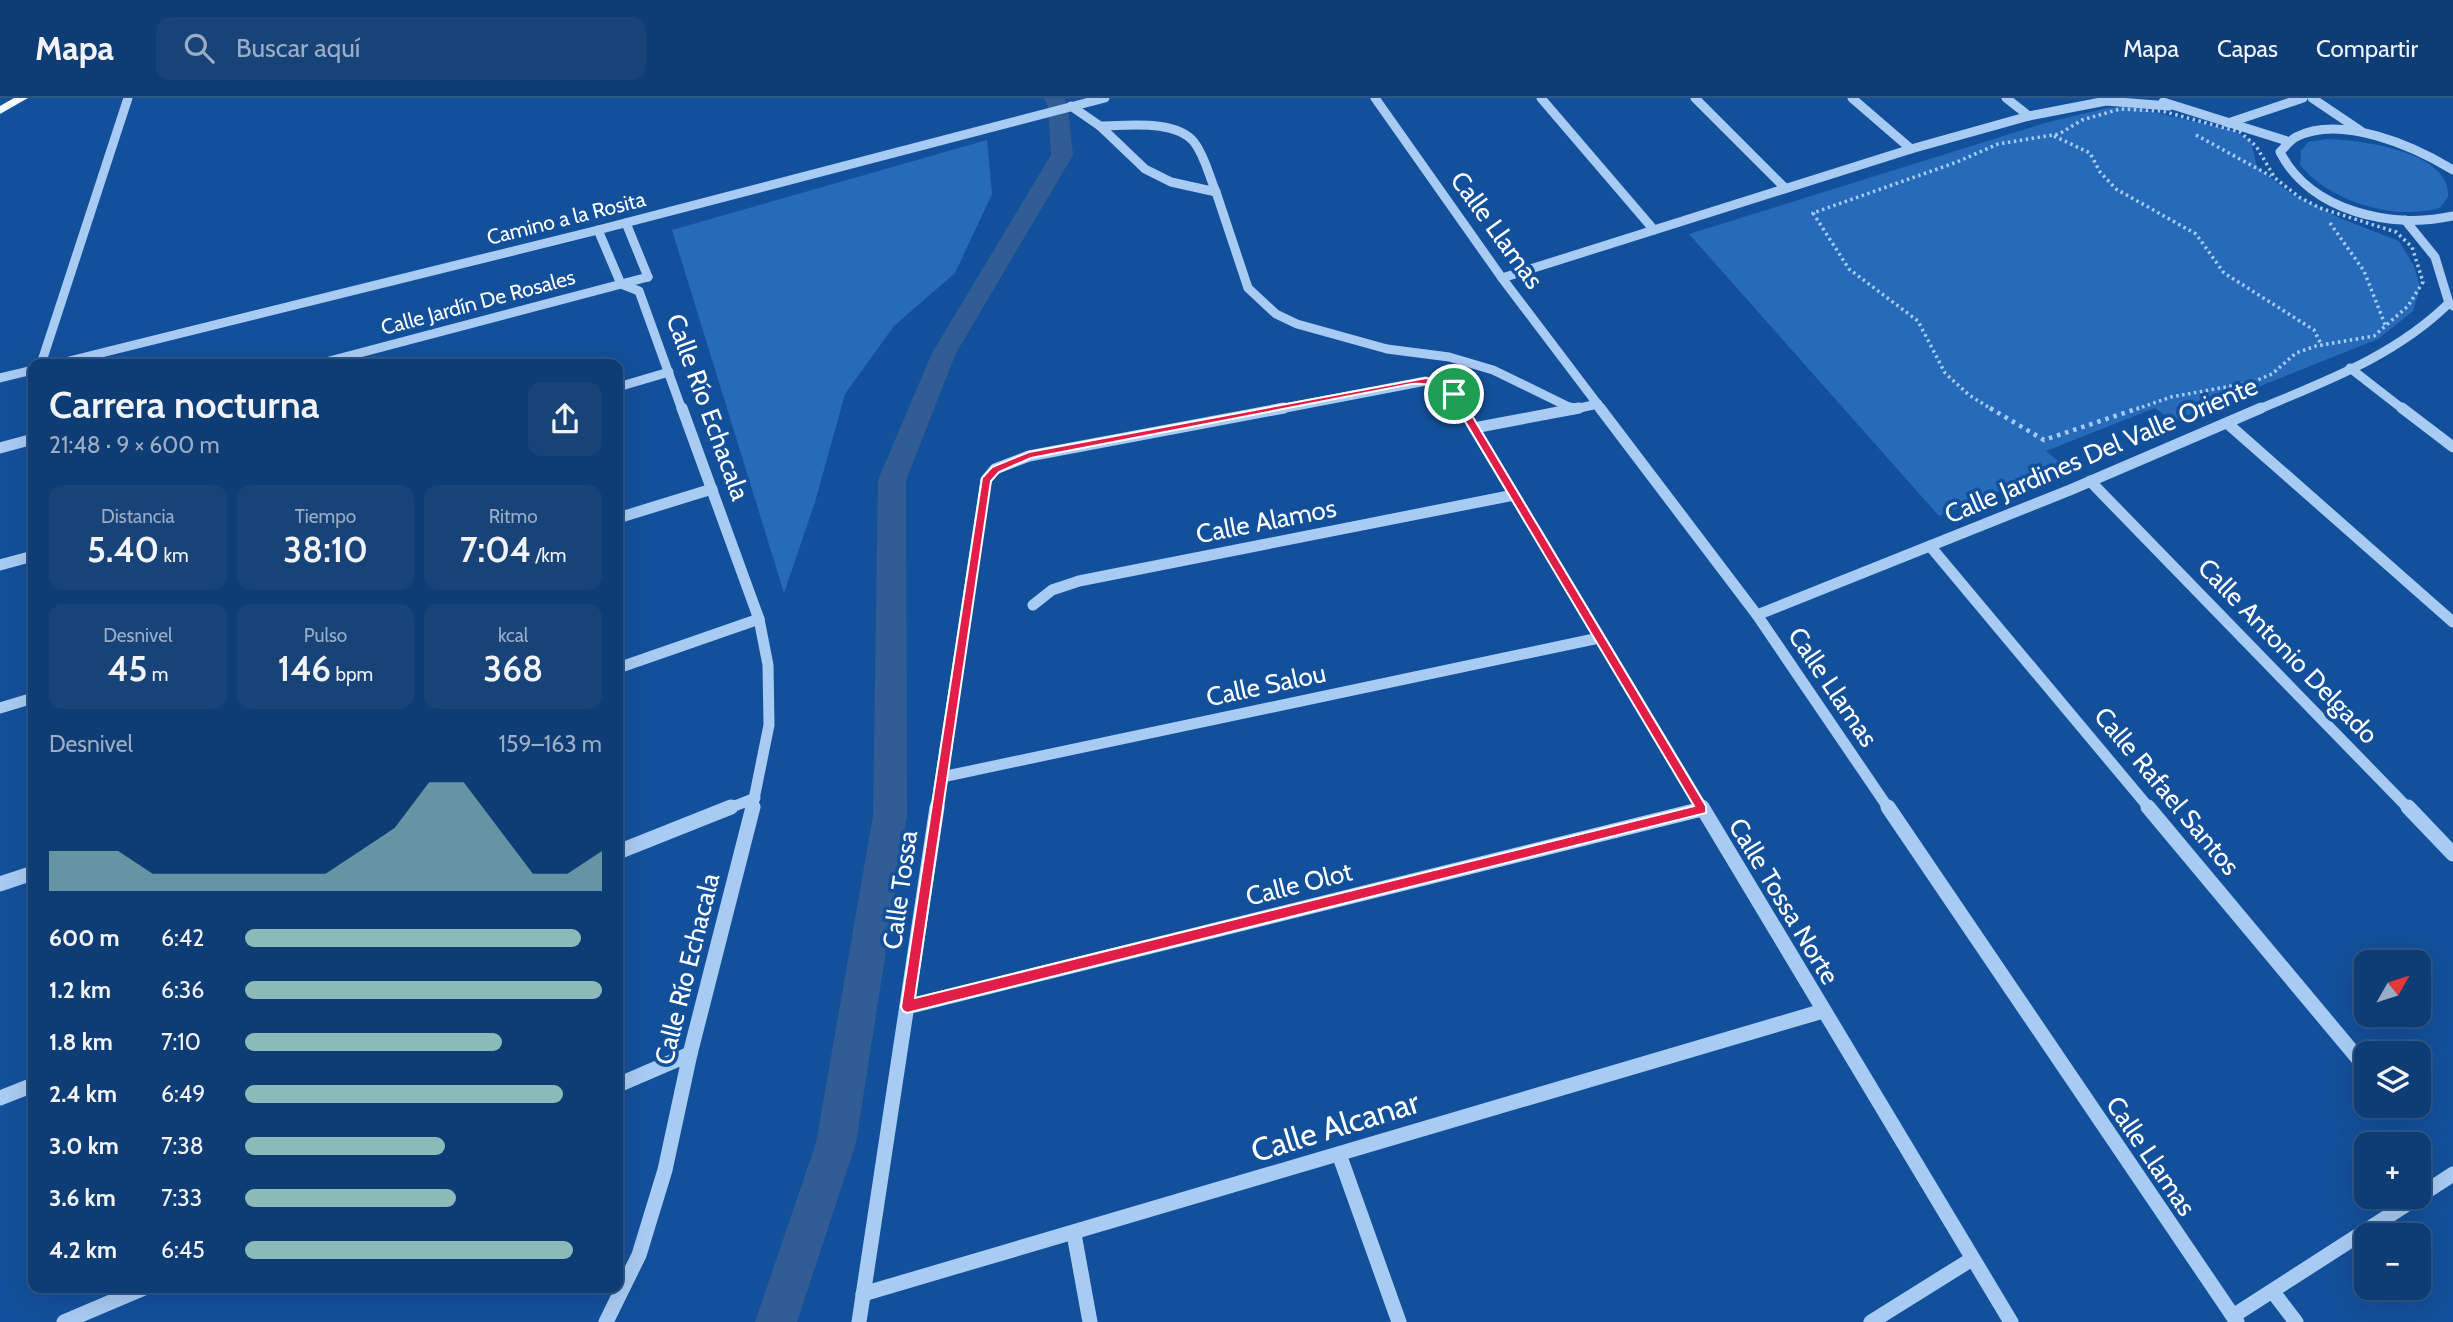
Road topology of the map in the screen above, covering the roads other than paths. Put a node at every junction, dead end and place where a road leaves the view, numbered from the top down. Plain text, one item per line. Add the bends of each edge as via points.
1 (22, 98) edge
2 (128, 98) edge
3 (1105, 98) edge
4 (1375, 98) edge
5 (1541, 98) edge
6 (1695, 98) edge
7 (1852, 98) edge
8 (2006, 98) edge
9 (2157, 98) edge
10 (2302, 98) edge
11 (2312, 98) edge
12 (1081, 101) edge
13 (1071, 106) junction
14 (2169, 106) junction
15 (1060, 108) joint
16 (0, 111) edge
17 (2029, 116) junction
18 (2228, 123) junction
19 (1100, 126) junction
20 (2364, 133) junction
21 (2287, 141) junction
22 (1910, 149) junction
23 (2453, 158) edge
24 (2440, 160) junction
25 (2453, 170) edge
26 (1785, 188) junction
27 (1216, 192) junction
28 (2453, 216) edge
29 (2405, 220) junction
30 (626, 223) junction
31 (1654, 229) junction
32 (598, 230) junction
33 (648, 277) junction
34 (1502, 278) junction
35 (621, 284) junction
36 (639, 291) junction
37 (2451, 305) edge
38 (43, 359) edge
39 (77, 359) edge
40 (337, 359) edge
41 (2350, 369) junction
42 (28, 371) edge
43 (669, 372) junction
44 (0, 378) edge
45 (623, 386) edge
46 (1598, 404) junction
47 (1573, 409) junction
48 (2227, 423) junction
49 (1474, 428) junction
50 (28, 440) edge
51 (2453, 447) edge
52 (0, 448) edge
53 (995, 470) joint
54 (2090, 481) junction
55 (712, 489) junction
56 (1514, 495) junction
57 (623, 516) edge
58 (1930, 546) junction
59 (28, 557) edge
60 (0, 565) edge
61 (1033, 605) dead end
62 (1757, 615) junction
63 (759, 618) junction
64 (2453, 622) edge
65 (1599, 638) junction
66 (623, 666) edge
67 (28, 700) edge
68 (0, 708) edge
69 (942, 778) junction
70 (755, 798) junction
71 (1702, 809) junction
72 (623, 850) edge
73 (2453, 854) edge
74 (28, 875) edge
75 (0, 884) edge
76 (907, 1007) junction
77 (1823, 1012) junction
78 (690, 1054) junction
79 (2354, 1054) edge
80 (623, 1083) edge
81 (28, 1087) edge
82 (0, 1098) edge
83 (1339, 1154) junction
84 (2453, 1174) edge
85 (2431, 1188) edge
86 (2400, 1209) edge
87 (1074, 1234) junction
88 (1972, 1259) junction
89 (623, 1287) edge
90 (2273, 1292) junction
91 (132, 1293) edge
92 (620, 1293) edge
93 (863, 1294) junction
94 (2235, 1319) edge
95 (64, 1322) edge
96 (606, 1322) edge
97 (859, 1322) edge
98 (1090, 1322) edge
99 (1399, 1322) edge
100 (1871, 1322) edge
101 (2011, 1322) edge
102 (2296, 1322) edge

1 - 16 main road
2 - 38 street
3 - 12 street, Camino a la Rosita
4 - 34 street, Calle Llamas
5 - 31 street
6 - 26 street
7 - 22 street
8 - 17 street
9 - 14 street
10 - 18 street
11 - 20 street
12 - 13 street, Camino a la Rosita
13 - 15 street, Camino a la Rosita
13 - 19 street
14 - 17 street via 2106,101
14 - 18 street
15 - 30 street, Camino a la Rosita
17 - 22 street
18 - 21 street
19 - 27 street via 1145,169
19 - 27 street via 1146,126 1177,132 1193,141
20 - 21 street via 2319,131
20 - 24 street
21 - 29 street via 2280,152 2283,165 2295,179 2363,212
22 - 26 street
23 - 24 street
24 - 25 street
26 - 31 street
27 - 47 street via 1248,288 1276,314 1387,349 1450,357 1493,370
28 - 29 street
29 - 37 street via 2429,245
30 - 32 street, Camino a la Rosita
30 - 33 street
31 - 34 street
32 - 35 street
32 - 39 street, Camino a la Rosita
33 - 35 street, Calle Jardín De Rosales
33 - 36 street, Calle Río Echacala
34 - 46 street, Calle Llamas
35 - 36 street, Calle Río Echacala
35 - 40 street, Calle Jardín De Rosales
36 - 43 street, Calle Río Echacala
37 - 41 street, Calle Jardines Del Valle Oriente via 2406,340
41 - 48 street, Calle Jardines Del Valle Oriente
41 - 51 street
42 - 44 street
43 - 45 street
43 - 55 street, Calle Río Echacala
46 - 47 street
46 - 62 street, Calle Llamas
47 - 49 street
48 - 54 street, Calle Jardines Del Valle Oriente
48 - 64 street
49 - 53 street, Calle Tossa Norte via 1454,394 1442,385 1412,382 1029,456
49 - 56 street, Calle Tossa Norte
50 - 52 street
53 - 69 street, Calle Tossa via 986,480
54 - 58 street, Calle Jardines Del Valle Oriente
54 - 73 street, Calle Antonio Delgado
55 - 57 street
55 - 63 street, Calle Río Echacala
56 - 61 street, Calle Alamos via 1079,581 1052,590
56 - 65 street, Calle Tossa Norte
58 - 62 street, Calle Jardines Del Valle Oriente
58 - 79 street, Calle Rafael Santos
59 - 60 street
62 - 94 street, Calle Llamas
63 - 66 street
63 - 70 street, Calle Río Echacala via 768,664 769,725
65 - 69 street, Calle Salou
65 - 71 street, Calle Tossa Norte
67 - 68 street
69 - 76 street, Calle Tossa
70 - 72 street
70 - 78 street, Calle Río Echacala
71 - 76 street, Calle Olot
71 - 77 street, Calle Tossa Norte
74 - 75 street
76 - 93 street, Calle Tossa
77 - 83 street, Calle Alcanar
77 - 88 street, Calle Tossa Norte
78 - 80 street
78 - 89 street, Calle Río Echacala via 665,1170 639,1255
81 - 82 street
83 - 87 street, Calle Alcanar
83 - 99 street
84 - 85 street
86 - 90 street
87 - 93 street, Calle Alcanar
87 - 98 street
88 - 100 street
88 - 101 street, Calle Tossa Norte
90 - 94 street
90 - 102 street
91 - 95 street
92 - 96 street, Calle Río Echacala
93 - 97 street, Calle Tossa

